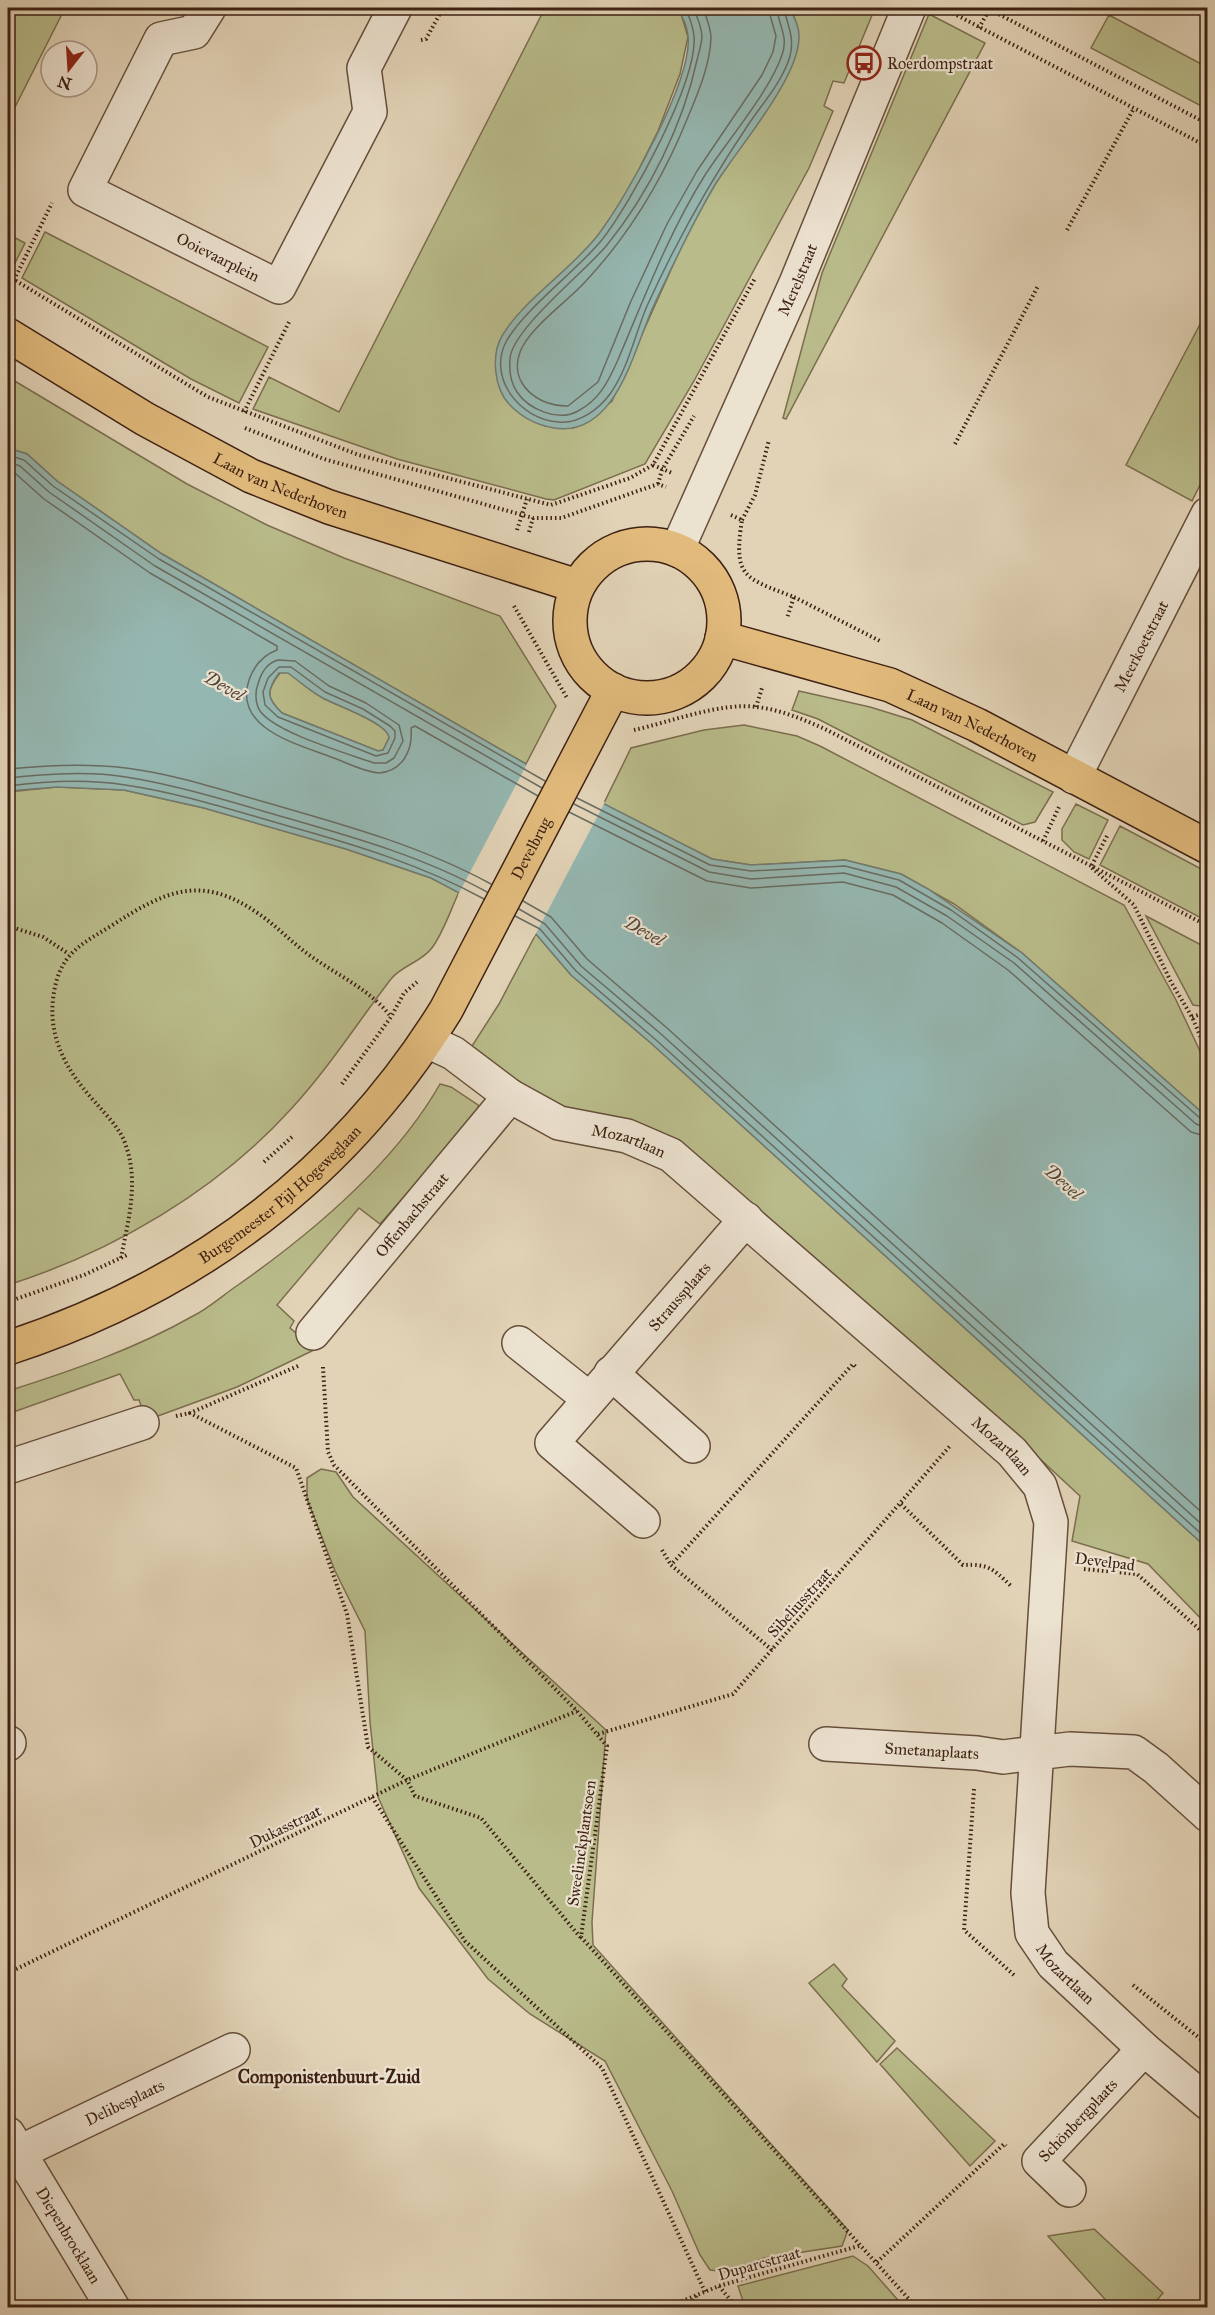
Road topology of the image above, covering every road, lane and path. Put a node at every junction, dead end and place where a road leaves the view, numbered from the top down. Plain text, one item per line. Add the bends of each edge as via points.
1 (209, 8) edge
2 (395, 8) edge
3 (921, 8) edge
4 (989, 8) edge
5 (979, 28) junction
6 (1134, 108) junction
7 (1208, 124) edge
8 (1208, 147) edge
9 (1067, 230) dead end
10 (758, 272) dead end
11 (8, 276) edge
12 (1038, 286) dead end
13 (8, 335) edge
14 (234, 423) dead end
15 (955, 444) dead end
16 (1208, 513) edge
17 (677, 550) junction
18 (518, 568) junction
19 (577, 586) junction
20 (722, 638) junction
21 (612, 690) junction
22 (568, 706) dead end
23 (623, 733) dead end
24 (1074, 777) junction
25 (1123, 803) junction
26 (1208, 848) edge
27 (1091, 867) junction
28 (8, 926) edge
29 (1208, 926) edge
30 (478, 951) joint
31 (69, 954) junction
32 (1208, 1012) edge
33 (1192, 1017) junction
34 (427, 1041) junction
35 (1208, 1053) edge
36 (336, 1092) dead end
37 (510, 1096) junction
38 (294, 1136) dead end
39 (258, 1167) dead end
40 (746, 1219) junction
41 (132, 1253) dead end
42 (121, 1258) junction
43 (8, 1302) edge
44 (313, 1333) joint
45 (519, 1343) dead end
46 (8, 1348) edge
47 (299, 1365) dead end
48 (862, 1372) dead end
49 (611, 1373) junction
50 (588, 1398) junction
51 (974, 1418) junction
52 (142, 1422) dead end
53 (941, 1440) dead end
54 (693, 1446) dead end
55 (950, 1447) junction
56 (8, 1467) edge
57 (901, 1504) junction
58 (643, 1521) dead end
59 (1049, 1579) junction
60 (1208, 1637) edge
61 (772, 1650) junction
62 (577, 1711) junction
63 (598, 1734) junction
64 (826, 1744) dead end
65 (1038, 1751) junction
66 (407, 1780) junction
67 (372, 1797) junction
68 (1208, 1815) edge
69 (580, 1937) junction
70 (8, 1973) edge
71 (1131, 1984) dead end
72 (1208, 2045) edge
73 (1144, 2049) junction
74 (233, 2050) dead end
75 (1208, 2103) edge
76 (13, 2143) edge
77 (1039, 2161) junction
78 (1070, 2190) dead end
79 (862, 2246) junction
80 (877, 2262) junction
81 (719, 2286) junction
82 (705, 2292) junction
83 (698, 2295) junction
84 (113, 2307) edge
85 (665, 2307) edge
86 (688, 2307) edge
87 (737, 2307) edge
88 (917, 2307) edge

1 - 2 street, Ooievaarplein via 194,32 161,39 85,190 279,287 370,112 364,68
3 - 5 path via 945,9
3 - 17 street, Merelstraat
4 - 5 path
4 - 7 path
5 - 6 path
6 - 8 path
6 - 9 path
10 - 11 path via 653,465 630,478 551,505 359,454 217,400
12 - 15 path
13 - 18 main road, Laan van Nederhoven via 145,419 251,476 329,507
14 - 18 path via 324,459 532,518
16 - 24 street, Meerkoetstraat
17 - 19 main road via 648,544 620,548 595,563
17 - 20 main road via 712,579 723,607
18 - 19 main road, Laan van Nederhoven
18 - 22 path via 512,594 514,605 561,686
19 - 21 main road via 569,615 573,646 588,672
20 - 21 main road via 710,666 687,687 658,697 627,696
20 - 24 main road, Laan van Nederhoven via 890,685 977,725
21 - 30 main road, Develbrug
23 - 27 path via 729,707 756,707 794,716
24 - 25 main road, Laan van Nederhoven
25 - 26 main road, Laan van Nederhoven
25 - 27 path
27 - 29 path
27 - 33 path via 1134,905
28 - 31 path via 43,937
30 - 34 main road, Burgemeester Pijl Hogeweglaan
31 - 36 path via 138,908 170,892 196,889 226,895 260,914 288,940 380,1002 392,1017
31 - 42 path via 57,979 51,1023 62,1058 75,1081 126,1143 134,1184
32 - 33 path
33 - 35 path
34 - 37 street, Mozartlaan via 453,1053
34 - 46 main road, Burgemeester Pijl Hogeweglaan via 341,1144 297,1188 240,1234 154,1288 48,1335
37 - 40 street, Mozartlaan via 559,1123 627,1136 671,1155
37 - 44 street, Offenbachstraat
38 - 39 path, Burgemeester Pijl Hogeweglaan
40 - 49 street, Straussplaats
40 - 51 street, Mozartlaan
41 - 42 path
42 - 43 path
44 - 62 path, Sweelinckplantsoen via 323,1364 328,1452 334,1465
45 - 50 street
47 - 66 path via 190,1413 296,1468 347,1614 368,1747
48 - 61 path via 853,1364 671,1565
49 - 50 street, Straussplaats
49 - 54 street
50 - 58 street, Straussplaats via 552,1443
51 - 55 path, Sibeliusstraat
51 - 59 street, Mozartlaan via 1012,1452 1040,1486 1051,1522
52 - 56 street
53 - 55 path
55 - 57 path, Sibeliusstraat
57 - 59 path, Develpad via 963,1565 983,1564 992,1568 1013,1589
57 - 61 path, Sibeliusstraat
59 - 60 path, Develpad via 1137,1574
59 - 65 street, Mozartlaan
61 - 63 path, Sibeliusstraat via 733,1694
62 - 63 path, Sweelinckplantsoen
62 - 66 path, Dukasstraat
63 - 69 path, Sweelinckplantsoen via 607,1746
64 - 65 street, Smetanaplaats via 1003,1757
65 - 68 street, Smetanaplaats via 1134,1752
65 - 73 street, Mozartlaan via 1028,1893 1032,1934 1053,1964
66 - 67 path, Dukasstraat
66 - 69 path via 415,1796 481,1818
67 - 70 path, Dukasstraat
67 - 82 path via 465,1941 602,2068
69 - 79 path
71 - 72 path
73 - 75 street, Mozartlaan
73 - 77 street, Schönbergplaats
74 - 76 street, Delibesplaats
76 - 84 street, Diepenbrocklaan
77 - 78 street, Schönbergplaats
77 - 80 path via 1031,2172 1005,2144
79 - 80 path
79 - 81 path, Duparcstraat
80 - 88 path
81 - 82 path, Duparcstraat
81 - 87 path
82 - 83 path, Duparcstraat
83 - 85 path, Duparcstraat
83 - 86 path

